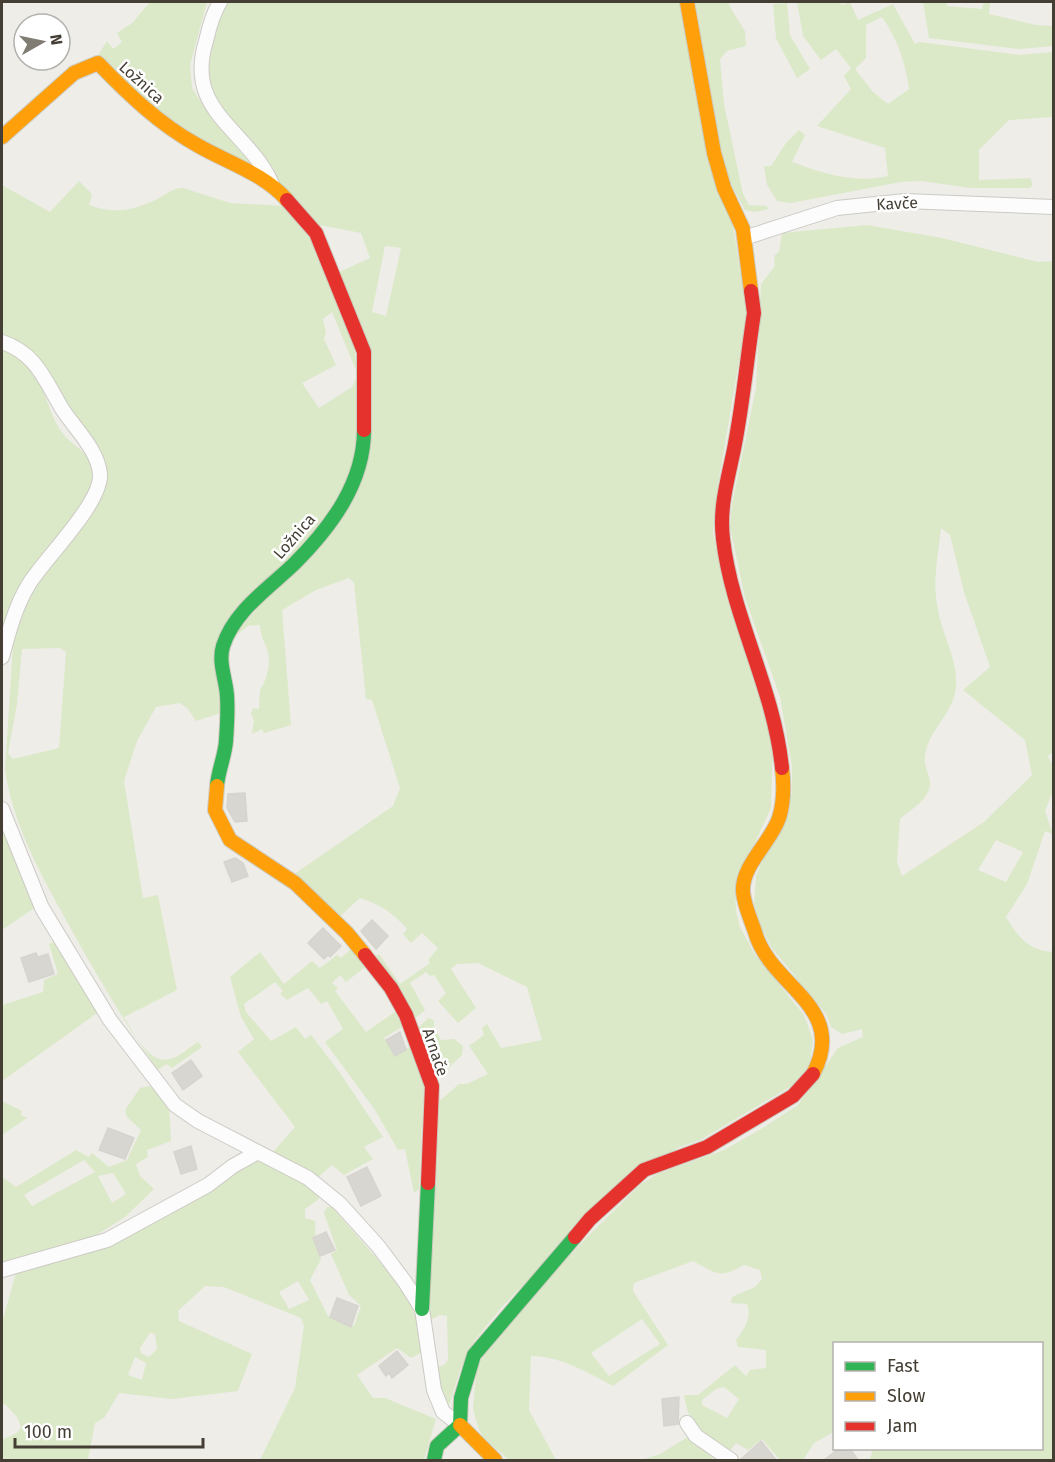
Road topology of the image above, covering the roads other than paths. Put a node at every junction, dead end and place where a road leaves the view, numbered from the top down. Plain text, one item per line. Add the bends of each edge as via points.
1 (220, 2) edge
2 (687, 2) edge
3 (2, 137) edge
4 (272, 184) junction
5 (1053, 207) edge
6 (744, 238) junction
7 (2, 342) edge
8 (2, 657) edge
9 (2, 809) edge
10 (295, 883) joint
11 (258, 1152) junction
12 (2, 1270) edge
13 (422, 1309) junction
14 (687, 1423) dead end
15 (460, 1425) junction
16 (434, 1461) edge
17 (495, 1461) edge
18 (731, 1461) edge

1 - 4 street, Ložnica via 201,55 201,84 215,110 254,154
2 - 6 street via 714,153
3 - 4 street, Ložnica via 74,73 98,63 162,122 196,145
4 - 10 street, Ložnica via 316,233 354,323 366,370 364,450 357,478 333,516 294,564 266,587 238,620 223,646 226,743 215,810 230,840
5 - 6 street, Kavče via 904,201 837,208
6 - 15 street via 754,313 734,448 722,500 723,538 738,603 770,700 784,787 779,819 750,869 743,891 758,945 814,1013 823,1033 823,1054 813,1076 794,1096 707,1146 644,1170 590,1220 474,1355 461,1398
7 - 8 street via 28,355 88,444 100,473 91,502 29,584 14,613
9 - 11 street, Arnače via 42,908 110,1020 175,1105
10 - 13 street, Arnače via 347,933 391,988 406,1015 432,1086
11 - 12 street via 208,1185 106,1240
11 - 13 street, Arnače via 308,1178 340,1204 378,1246
13 - 15 street, Arnače via 434,1390 443,1412
14 - 18 street via 696,1436
15 - 16 street via 437,1446
15 - 17 street

